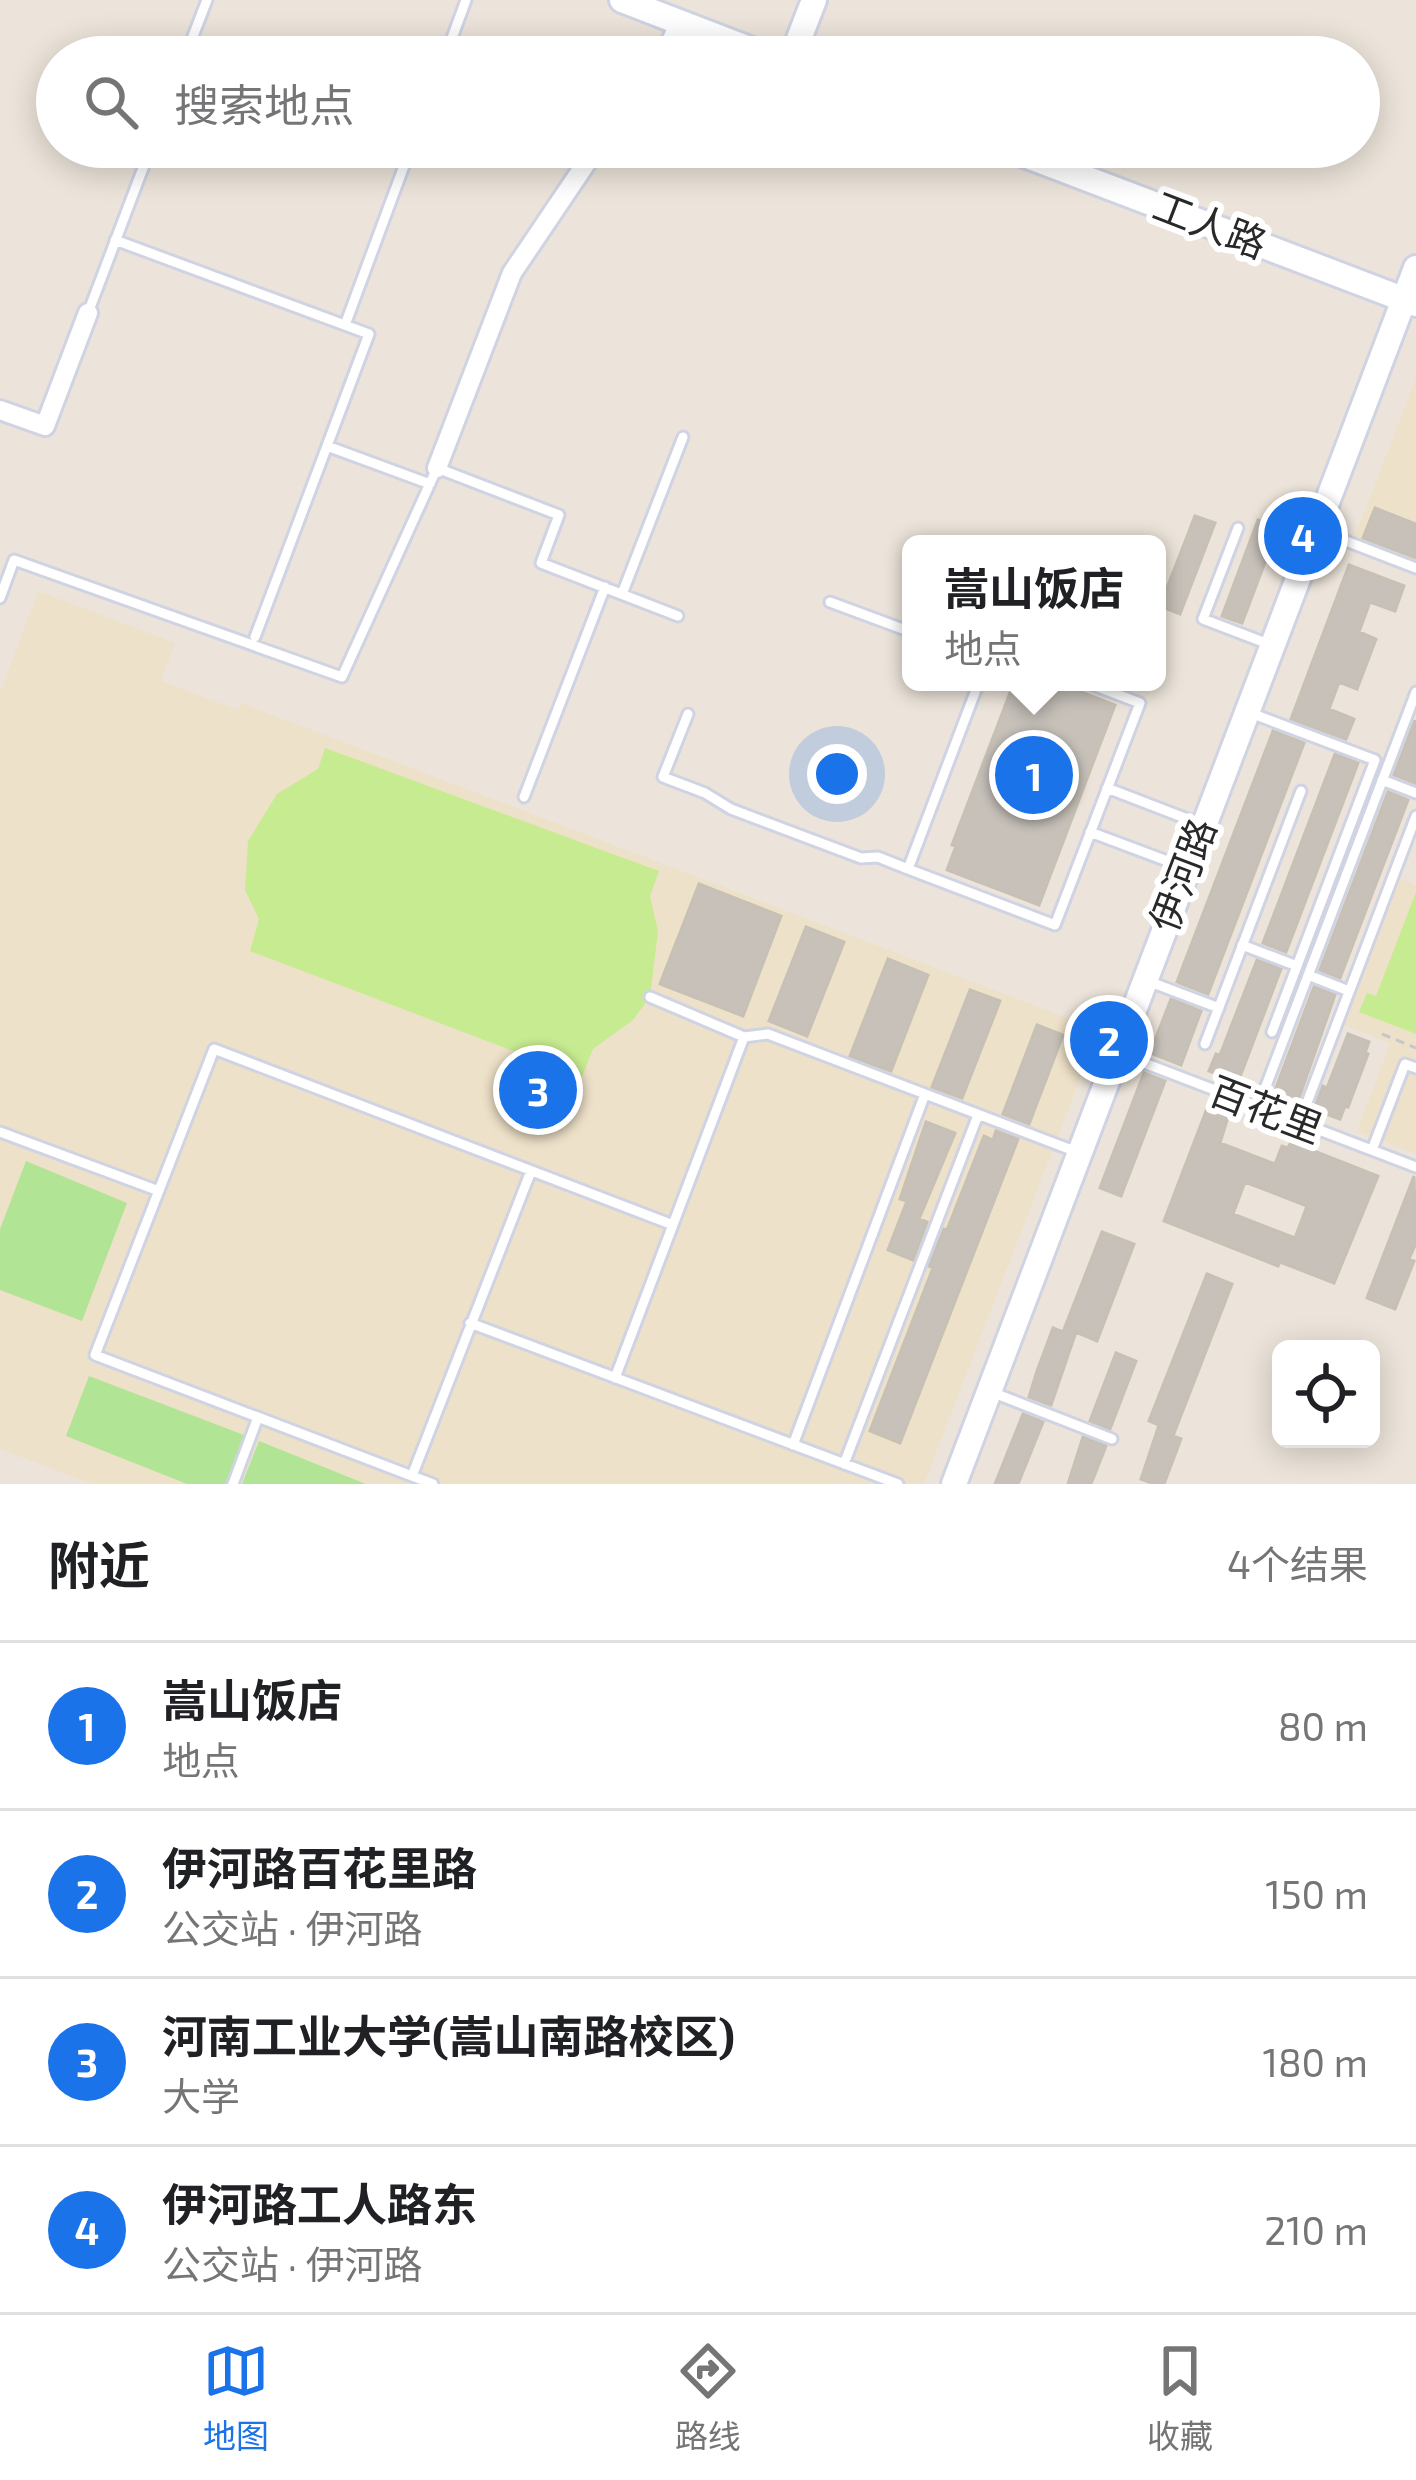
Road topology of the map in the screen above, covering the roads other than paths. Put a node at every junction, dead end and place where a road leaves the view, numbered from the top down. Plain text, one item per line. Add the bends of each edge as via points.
1 (207, 0) edge
2 (466, 0) edge
3 (622, 0) edge
4 (814, 0) edge
5 (650, 5) edge
6 (680, 22) junction
7 (193, 36) edge
8 (453, 36) edge
9 (674, 36) edge
10 (716, 36) edge
11 (800, 36) edge
12 (143, 168) edge
13 (403, 168) edge
14 (583, 168) edge
15 (1059, 168) edge
16 (115, 240) junction
17 (1416, 268) edge
18 (1410, 301) edge
19 (88, 313) joint
20 (345, 325) junction
21 (0, 410) edge
22 (683, 437) dead end
23 (327, 446) junction
24 (434, 476) junction
25 (1238, 528) dead end
26 (1316, 530) junction
27 (1416, 568) edge
28 (604, 587) junction
29 (622, 594) junction
30 (0, 598) edge
31 (830, 602) dead end
32 (678, 616) dead end
33 (902, 629) edge
34 (255, 637) dead end
35 (1271, 645) junction
36 (977, 691) edge
37 (1109, 691) edge
38 (1416, 692) edge
39 (1246, 711) junction
40 (688, 714) dead end
41 (1382, 780) junction
42 (1107, 788) junction
43 (1301, 791) dead end
44 (1416, 793) edge
45 (524, 797) dead end
46 (1416, 816) edge
47 (1203, 825) junction
48 (1090, 832) junction
49 (1186, 868) junction
50 (908, 869) junction
51 (1242, 945) junction
52 (1297, 966) junction
53 (1308, 975) junction
54 (1143, 980) junction
55 (1349, 991) junction
56 (650, 997) dead end
57 (1219, 1008) junction
58 (1272, 1032) dead end
59 (744, 1037) junction
60 (1205, 1044) dead end
61 (1115, 1052) junction
62 (1416, 1068) edge
63 (925, 1094) junction
64 (1261, 1099) dead end
65 (1308, 1100) dead end
66 (978, 1115) junction
67 (0, 1132) edge
68 (1372, 1150) junction
69 (1077, 1152) junction
70 (1416, 1152) edge
71 (1413, 1166) edge
72 (531, 1171) junction
73 (159, 1191) junction
74 (673, 1225) junction
75 (470, 1323) junction
76 (616, 1378) junction
77 (989, 1391) junction
78 (258, 1417) junction
79 (1112, 1439) dead end
80 (793, 1444) junction
81 (844, 1464) junction
82 (412, 1476) junction
83 (232, 1484) edge
84 (433, 1484) edge
85 (898, 1484) edge
86 (954, 1484) edge

1 - 7 lane
2 - 8 lane
3 - 5 street
4 - 11 street
5 - 6 street
6 - 9 street
6 - 10 street
12 - 16 lane
13 - 20 lane
14 - 24 street via 512,273
15 - 18 street, 工人路
16 - 19 lane
16 - 20 lane
17 - 18 street, 伊河路
18 - 26 street, 伊河路
19 - 21 street via 45,426
20 - 23 lane via 369,334
22 - 29 lane
23 - 24 lane
23 - 34 lane
24 - 28 lane via 559,515 541,563
24 - 30 lane via 342,677 14,560
25 - 35 lane via 1203,619
26 - 27 lane
26 - 35 street, 伊河路
28 - 29 lane
28 - 45 lane
29 - 32 lane
31 - 33 lane
35 - 39 street, 伊河路
36 - 50 lane
37 - 42 lane via 1140,703
38 - 41 lane
39 - 47 street, 伊河路
39 - 52 lane via 1376,760
40 - 50 lane via 664,777 730,809
41 - 44 lane
41 - 53 lane
42 - 47 lane
42 - 48 lane
43 - 51 lane
46 - 55 lane
47 - 49 street, 伊河路
48 - 49 lane
48 - 50 lane via 1054,925
49 - 54 street, 伊河路
51 - 52 lane
51 - 57 lane
52 - 58 lane
53 - 55 lane
53 - 64 lane
54 - 57 lane
54 - 61 street, 伊河路
55 - 65 lane
56 - 59 lane
57 - 60 lane
59 - 63 lane via 768,1034
59 - 74 lane
61 - 68 lane, 百花里
61 - 69 street, 伊河路
62 - 68 lane via 1405,1064
63 - 66 lane
63 - 80 lane
66 - 69 lane
66 - 81 lane
67 - 73 lane
68 - 71 lane, 百花里
69 - 77 street, 伊河路
70 - 71 lane
72 - 73 lane via 214,1049
72 - 74 lane
72 - 75 lane
73 - 78 lane via 95,1355
74 - 76 lane
75 - 76 lane
75 - 82 lane
76 - 80 lane
77 - 79 lane
77 - 86 street, 伊河路
78 - 82 lane
78 - 83 lane
80 - 81 lane
81 - 85 lane
82 - 84 lane

